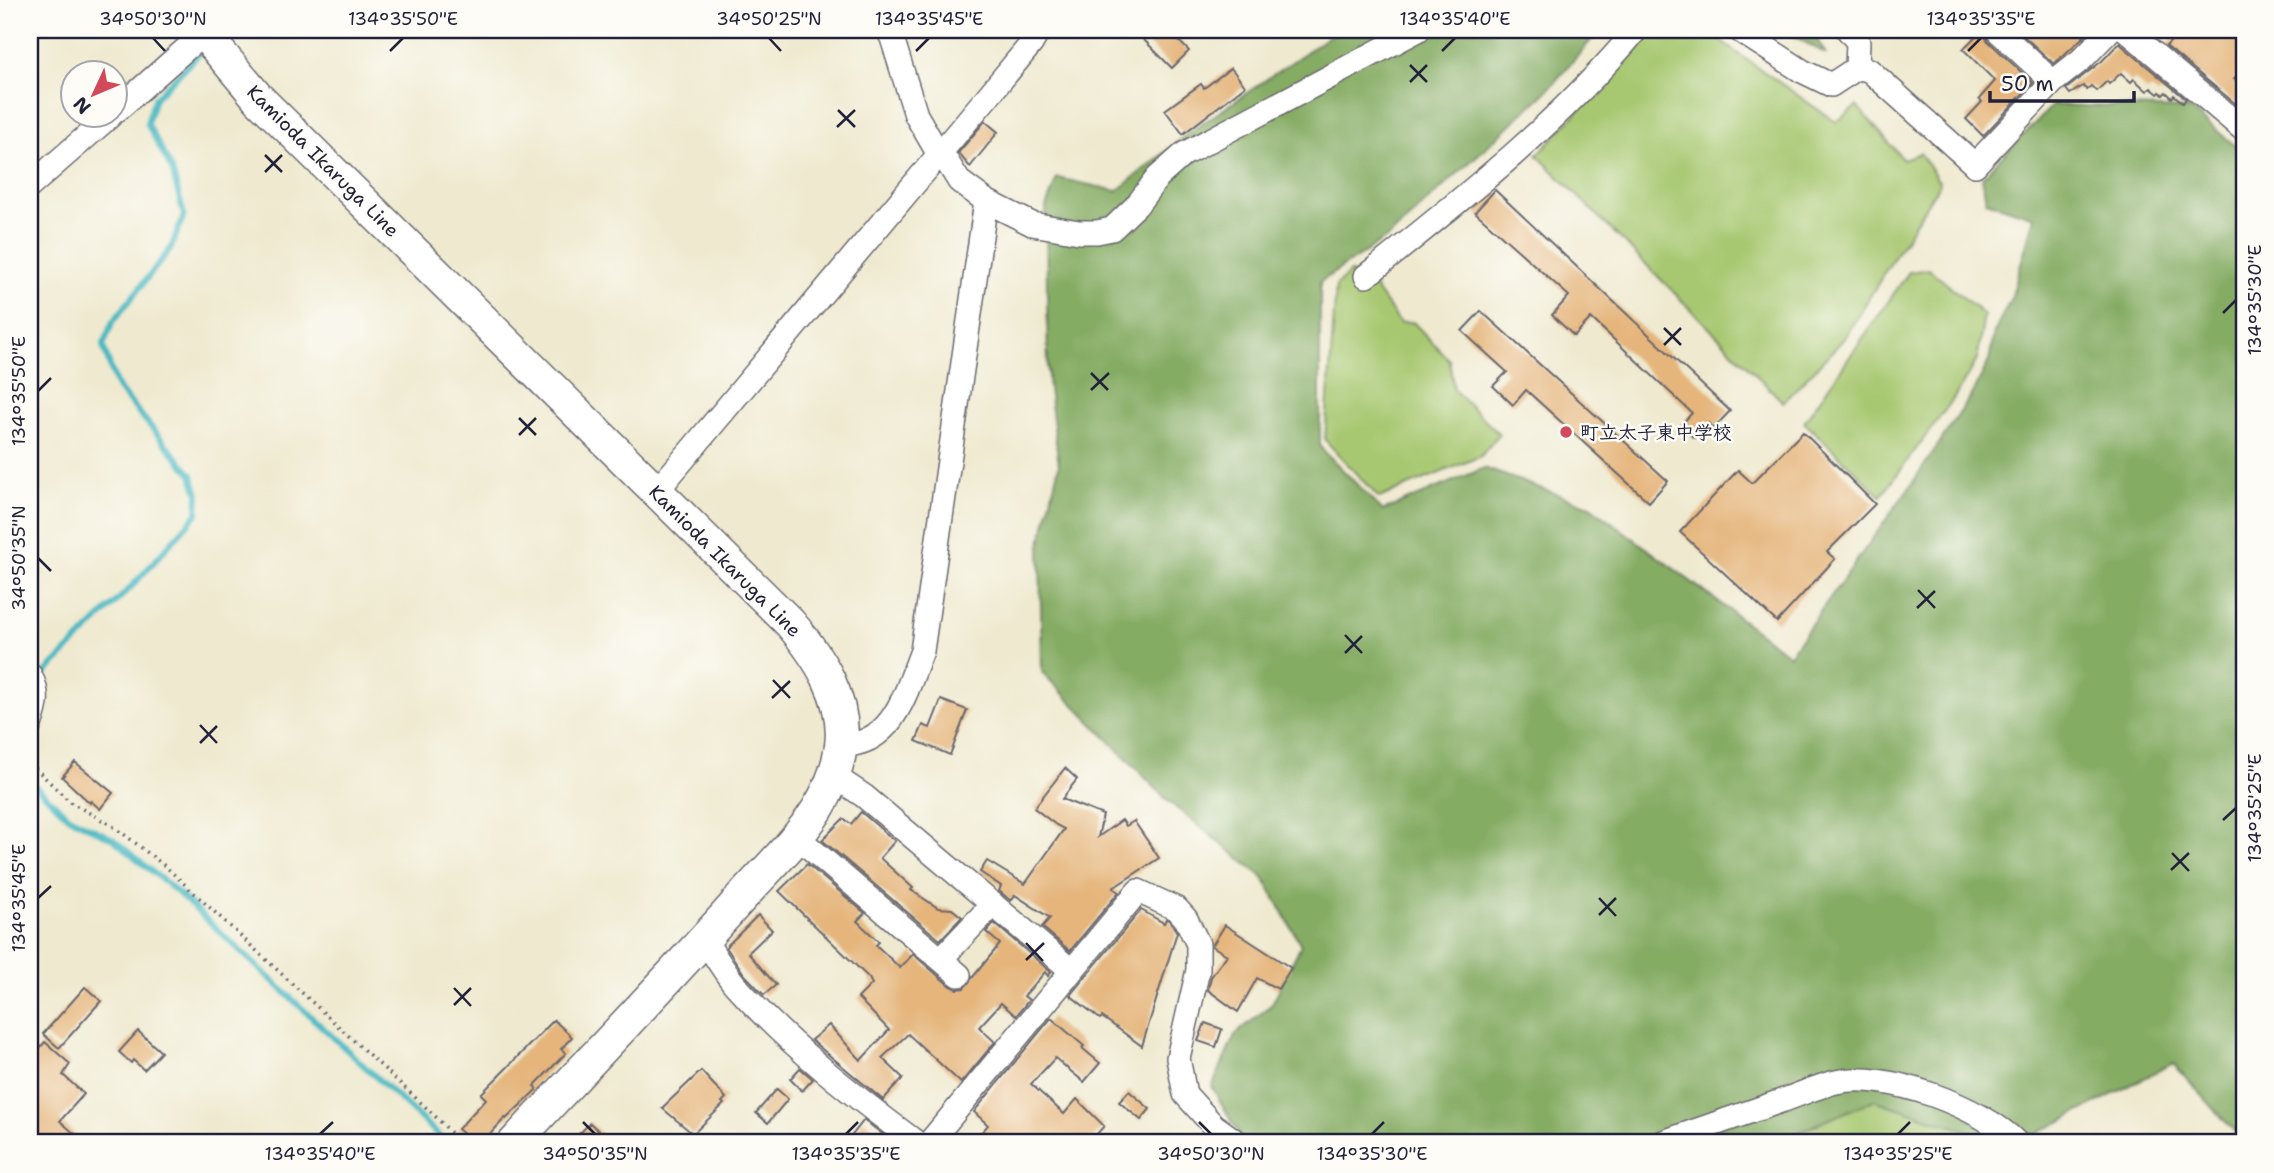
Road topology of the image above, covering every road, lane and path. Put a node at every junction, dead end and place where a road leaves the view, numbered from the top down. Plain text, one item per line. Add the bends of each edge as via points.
1 (888, 30) edge
2 (1039, 30) edge
3 (1418, 30) edge
4 (1636, 30) edge
5 (1739, 30) edge
6 (1848, 30) edge
7 (1997, 30) edge
8 (2110, 30) edge
9 (2126, 30) edge
10 (202, 31) edge
11 (1857, 68) junction
12 (2053, 82) junction
13 (130, 98) edge
14 (94, 130) edge
15 (2244, 130) edge
16 (941, 152) junction
17 (30, 186) edge
18 (986, 201) junction
19 (1366, 276) dead end
20 (656, 492) junction
21 (30, 675) edge
22 (30, 725) edge
23 (842, 745) junction
24 (30, 763) edge
25 (834, 776) junction
26 (796, 835) junction
27 (993, 904) junction
28 (704, 939) junction
29 (941, 960) junction
30 (1071, 970) junction
31 (959, 975) dead end
32 (461, 1143) edge
33 (514, 1143) edge
34 (917, 1143) edge
35 (929, 1143) edge
36 (1238, 1143) edge
37 (1660, 1143) edge
38 (2017, 1143) edge

1 - 16 street via 916,115
2 - 16 street
3 - 18 street via 1184,153 1112,229 1079,232 1032,224
4 - 19 street via 1495,172
5 - 11 street via 1831,85
6 - 11 street via 1858,42
7 - 12 street
8 - 12 street
9 - 15 street
10 - 13 street
10 - 20 main road, Kamioda Ikaruga Line via 258,98
11 - 12 street via 1869,70 1975,165
14 - 17 street
16 - 18 street via 959,181
16 - 20 street
18 - 23 street via 922,651 903,700 883,730 856,745
20 - 23 main road, Kamioda Ikaruga Line via 813,650 833,686
21 - 22 street via 38,690
23 - 25 main road, Kamioda Ikaruga Line
24 - 32 path via 70,802 116,828 166,867
25 - 26 main road, Kamioda Ikaruga Line via 817,810
25 - 27 street
26 - 28 main road, Kamioda Ikaruga Line
26 - 29 street
27 - 29 street
27 - 30 street
28 - 33 main road, Kamioda Ikaruga Line
28 - 34 street via 736,986 775,1027
29 - 31 street
30 - 35 street
30 - 36 street via 1138,891 1177,909 1198,944 1198,970 1178,1058 1185,1094 1213,1125
37 - 38 street via 1838,1081 1872,1081 1961,1105 2005,1130

